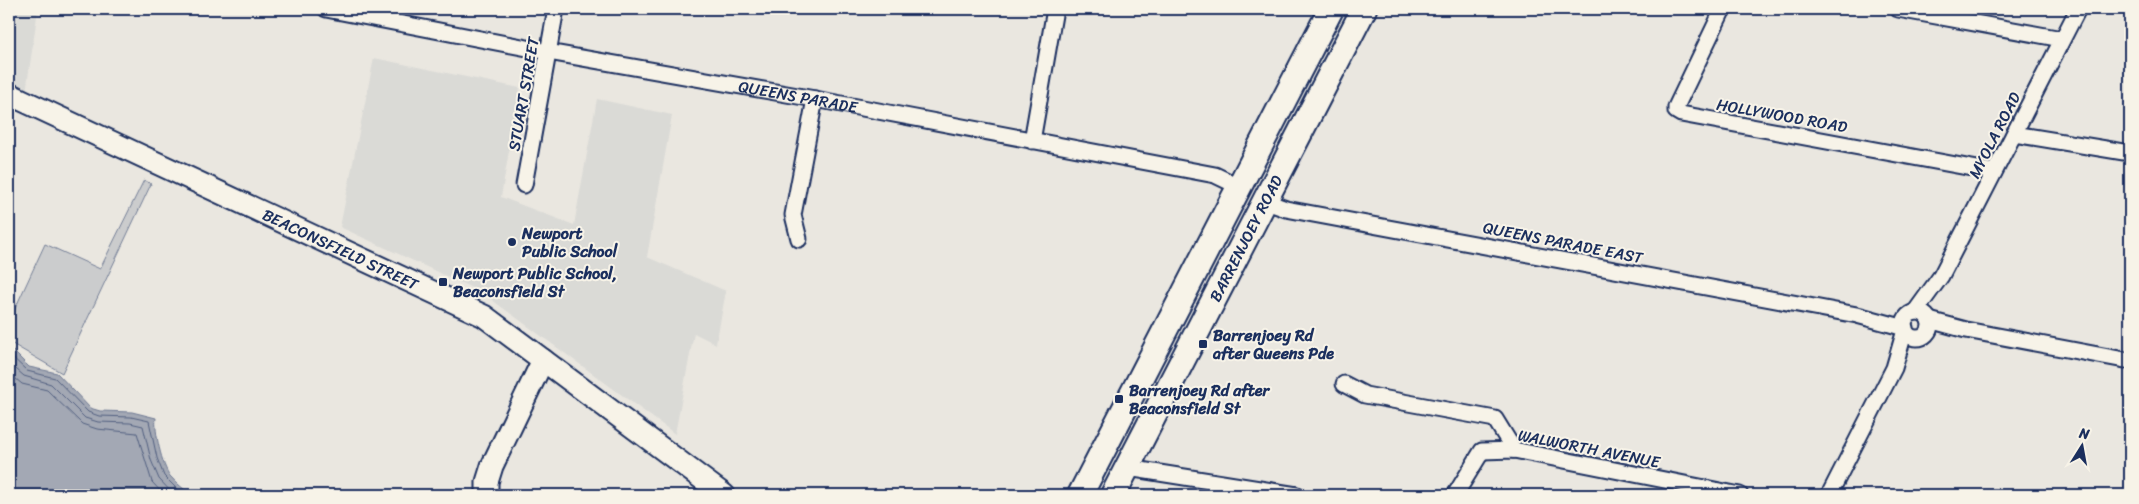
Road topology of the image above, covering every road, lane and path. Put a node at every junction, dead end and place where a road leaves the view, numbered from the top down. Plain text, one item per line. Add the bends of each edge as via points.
1 (326, 9) edge
2 (556, 9) edge
3 (1055, 9) edge
4 (1331, 9) edge
5 (1364, 9) edge
6 (1723, 9) edge
7 (1898, 9) edge
8 (2078, 9) edge
9 (2062, 39) junction
10 (548, 52) junction
11 (9, 94) edge
12 (815, 99) junction
13 (2014, 134) junction
14 (1032, 141) junction
15 (2130, 153) edge
16 (1994, 172) junction
17 (524, 185) dead end
18 (1240, 187) junction
19 (1264, 201) junction
20 (799, 239) dead end
21 (1916, 324) junction
22 (543, 360) junction
23 (2130, 361) edge
24 (1344, 384) dead end
25 (1514, 450) junction
26 (1128, 468) junction
27 (487, 495) edge
28 (724, 495) edge
29 (1080, 495) edge
30 (1113, 495) edge
31 (1297, 495) edge
32 (1455, 495) edge
33 (1740, 495) edge
34 (1830, 495) edge

1 - 10 street, QUEENS PARADE
2 - 10 street, STUART STREET
3 - 14 street
4 - 18 main road, BARRENJOEY ROAD
5 - 19 main road, BARRENJOEY ROAD
6 - 16 street, HOLLYWOOD ROAD via 1676,107 1681,114
7 - 9 street
8 - 9 street, MYOLA ROAD
9 - 13 street, MYOLA ROAD
10 - 12 street, QUEENS PARADE
10 - 17 street, STUART STREET
11 - 22 street, BEACONSFIELD STREET via 484,316
12 - 14 street, QUEENS PARADE
12 - 20 street via 793,214
13 - 15 street
13 - 16 street, MYOLA ROAD
14 - 18 street, QUEENS PARADE via 1215,176
16 - 21 street, MYOLA ROAD
18 - 19 main road, QUEENS PARADE
18 - 29 main road, BARRENJOEY ROAD
19 - 21 street, QUEENS PARADE EAST via 1286,209
19 - 26 main road, BARRENJOEY ROAD
21 - 23 street, QUEENS PARADE EAST via 1966,330
21 - 34 street, MYOLA ROAD
22 - 27 street via 492,466
22 - 28 street, BEACONSFIELD STREET
24 - 25 street via 1366,395 1495,419
25 - 32 street, WALWORTH AVENUE via 1482,451
25 - 33 street, WALWORTH AVENUE
26 - 30 main road, BARRENJOEY ROAD
26 - 31 street

